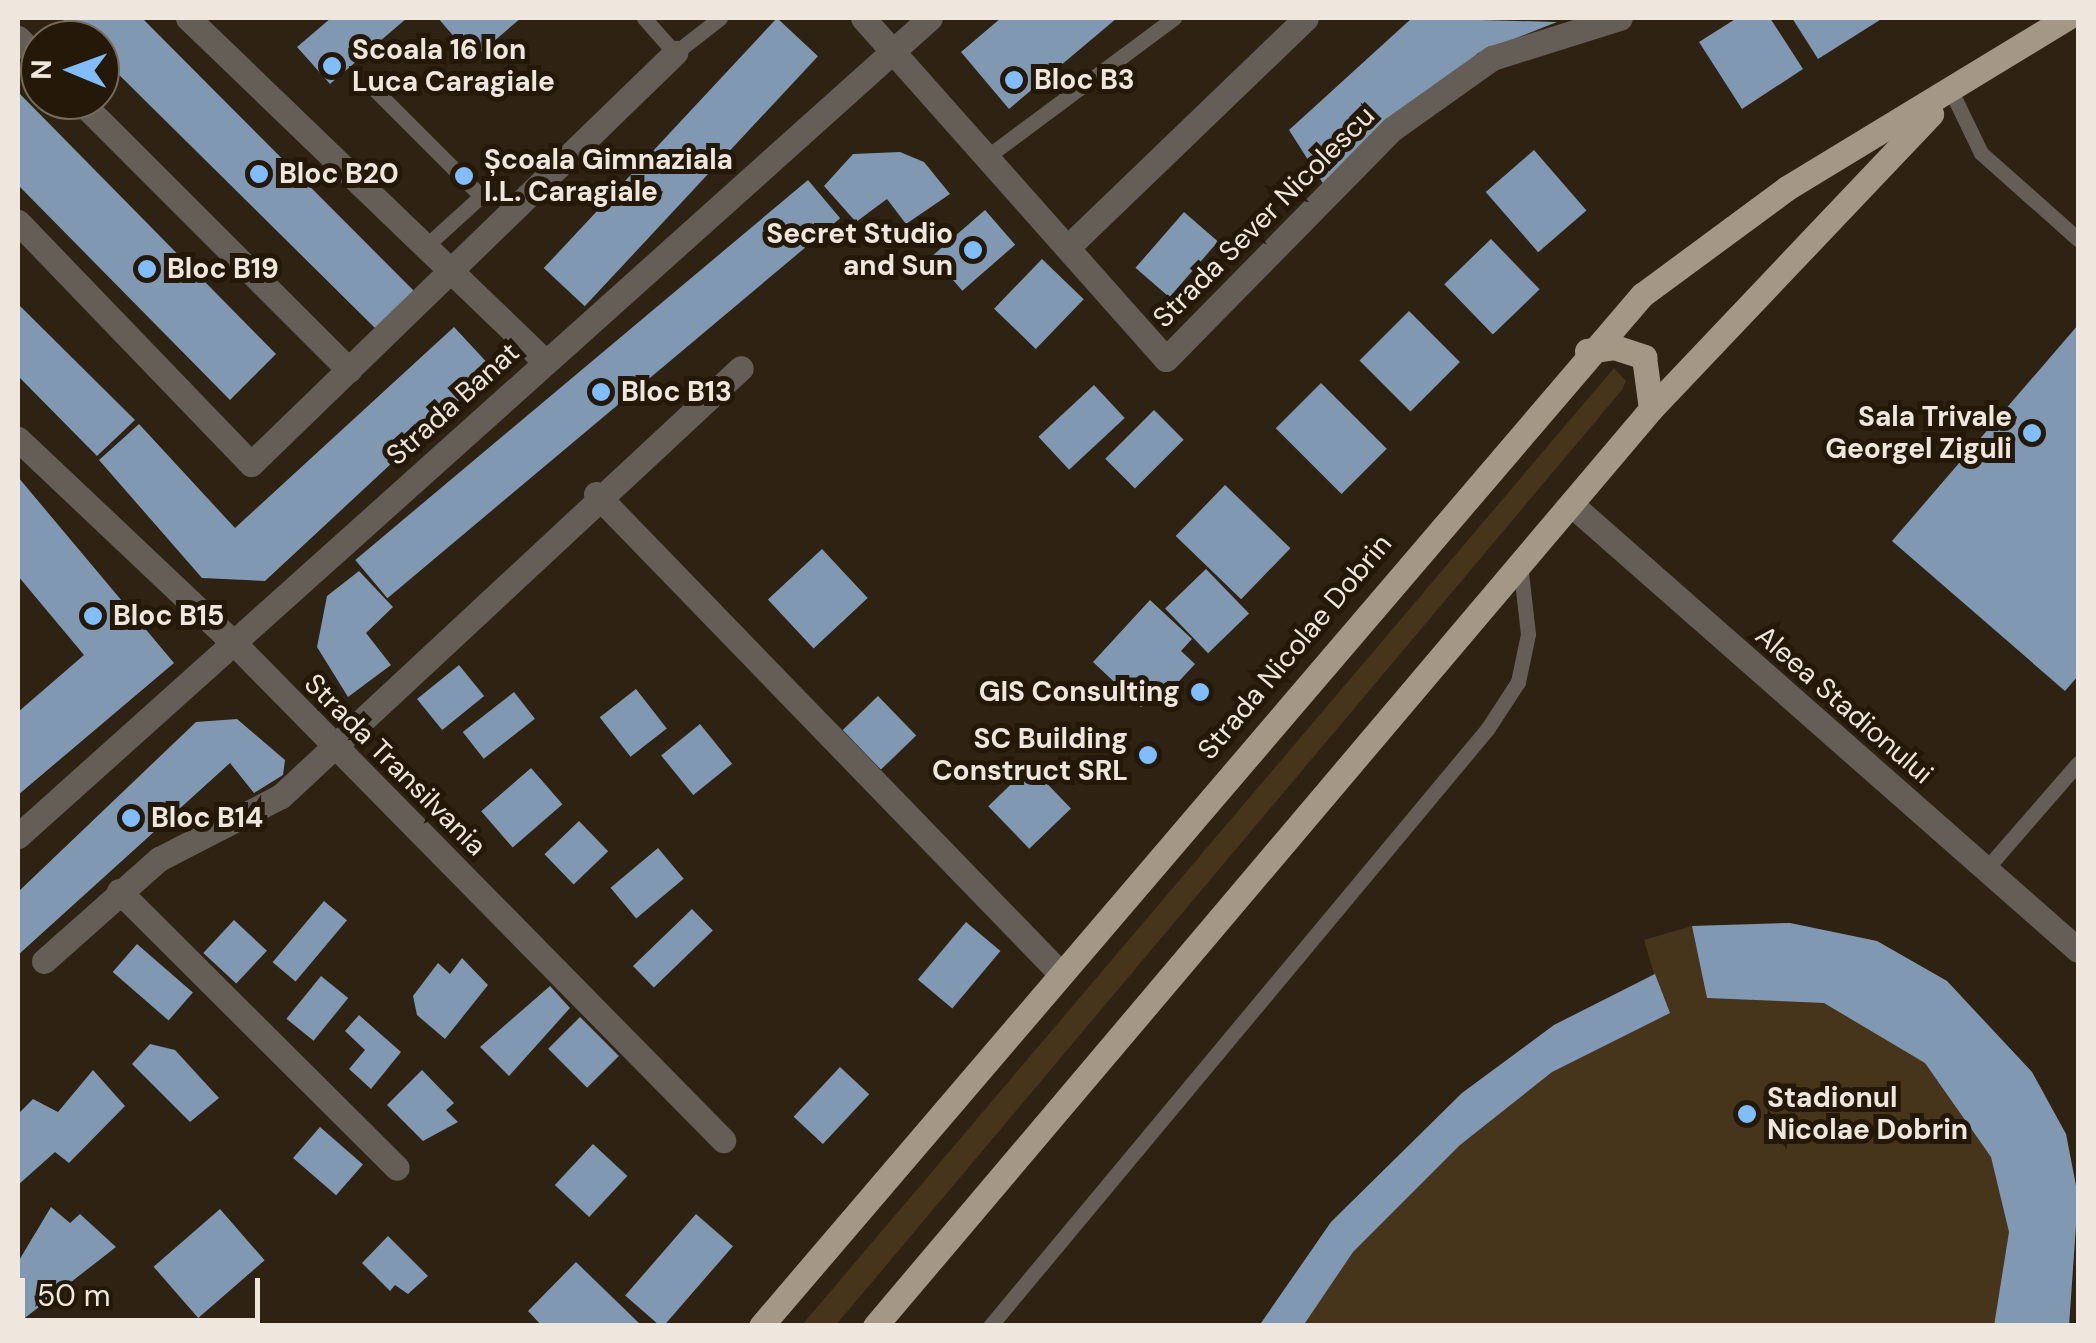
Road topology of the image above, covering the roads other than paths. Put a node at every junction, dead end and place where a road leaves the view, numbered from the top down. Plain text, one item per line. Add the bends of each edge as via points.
1 (644, 18) edge
2 (720, 18) edge
3 (863, 18) edge
4 (930, 18) edge
5 (1174, 18) edge
6 (1306, 18) edge
7 (1620, 18) edge
8 (2067, 18) edge
9 (199, 21) edge
10 (894, 48) junction
11 (675, 53) junction
12 (375, 90) dead end
13 (1952, 92) junction
14 (99, 120) edge
15 (988, 156) junction
16 (18, 222) edge
17 (2078, 239) edge
18 (425, 247) junction
19 (1068, 247) junction
20 (450, 271) junction
21 (1587, 351) junction
22 (545, 362) junction
23 (741, 368) dead end
24 (349, 370) junction
25 (1651, 409) junction
26 (18, 438) edge
27 (596, 494) junction
28 (1571, 504) junction
29 (1520, 564) junction
30 (233, 642) junction
31 (330, 741) junction
32 (2078, 764) edge
33 (18, 836) edge
34 (1986, 869) junction
35 (119, 890) junction
36 (2078, 950) edge
37 (44, 961) dead end
38 (1059, 972) junction
39 (723, 1140) dead end
40 (397, 1168) dead end
41 (761, 1326) edge
42 (875, 1326) edge
43 (990, 1326) edge

1 - 11 lane
2 - 11 lane
3 - 10 street
4 - 10 street, Strada Banat
5 - 15 lane
6 - 19 street
7 - 19 street, Strada Sever Nicolescu via 1492,58 1392,129 1166,359
8 - 13 main road, Strada Nicolae Dobrin
9 - 18 street
10 - 15 street
10 - 22 street, Strada Banat
11 - 20 street
12 - 18 lane via 481,196
13 - 17 lane via 1980,153
13 - 21 main road, Strada Nicolae Dobrin via 1716,236
13 - 25 main road, Strada Nicolae Dobrin
14 - 24 street
15 - 19 street
16 - 24 street via 251,464
18 - 20 street
20 - 22 street
20 - 24 street
21 - 25 main road via 1644,357
21 - 38 main road, Strada Nicolae Dobrin
22 - 30 street, Strada Banat
23 - 27 street
25 - 28 main road, Strada Nicolae Dobrin
26 - 30 street, Strada Transilvania
27 - 31 street
27 - 38 street
28 - 29 main road, Strada Nicolae Dobrin
28 - 34 street, Aleea Stadionului
29 - 42 main road, Strada Nicolae Dobrin
29 - 43 lane via 1528,634 1518,682 1488,728
30 - 31 street, Strada Transilvania
30 - 33 street, Strada Banat
31 - 35 street via 281,796 159,858
31 - 39 street, Strada Transilvania
32 - 34 lane
34 - 36 street, Aleea Stadionului
35 - 37 street
35 - 40 street
38 - 41 main road, Strada Nicolae Dobrin

